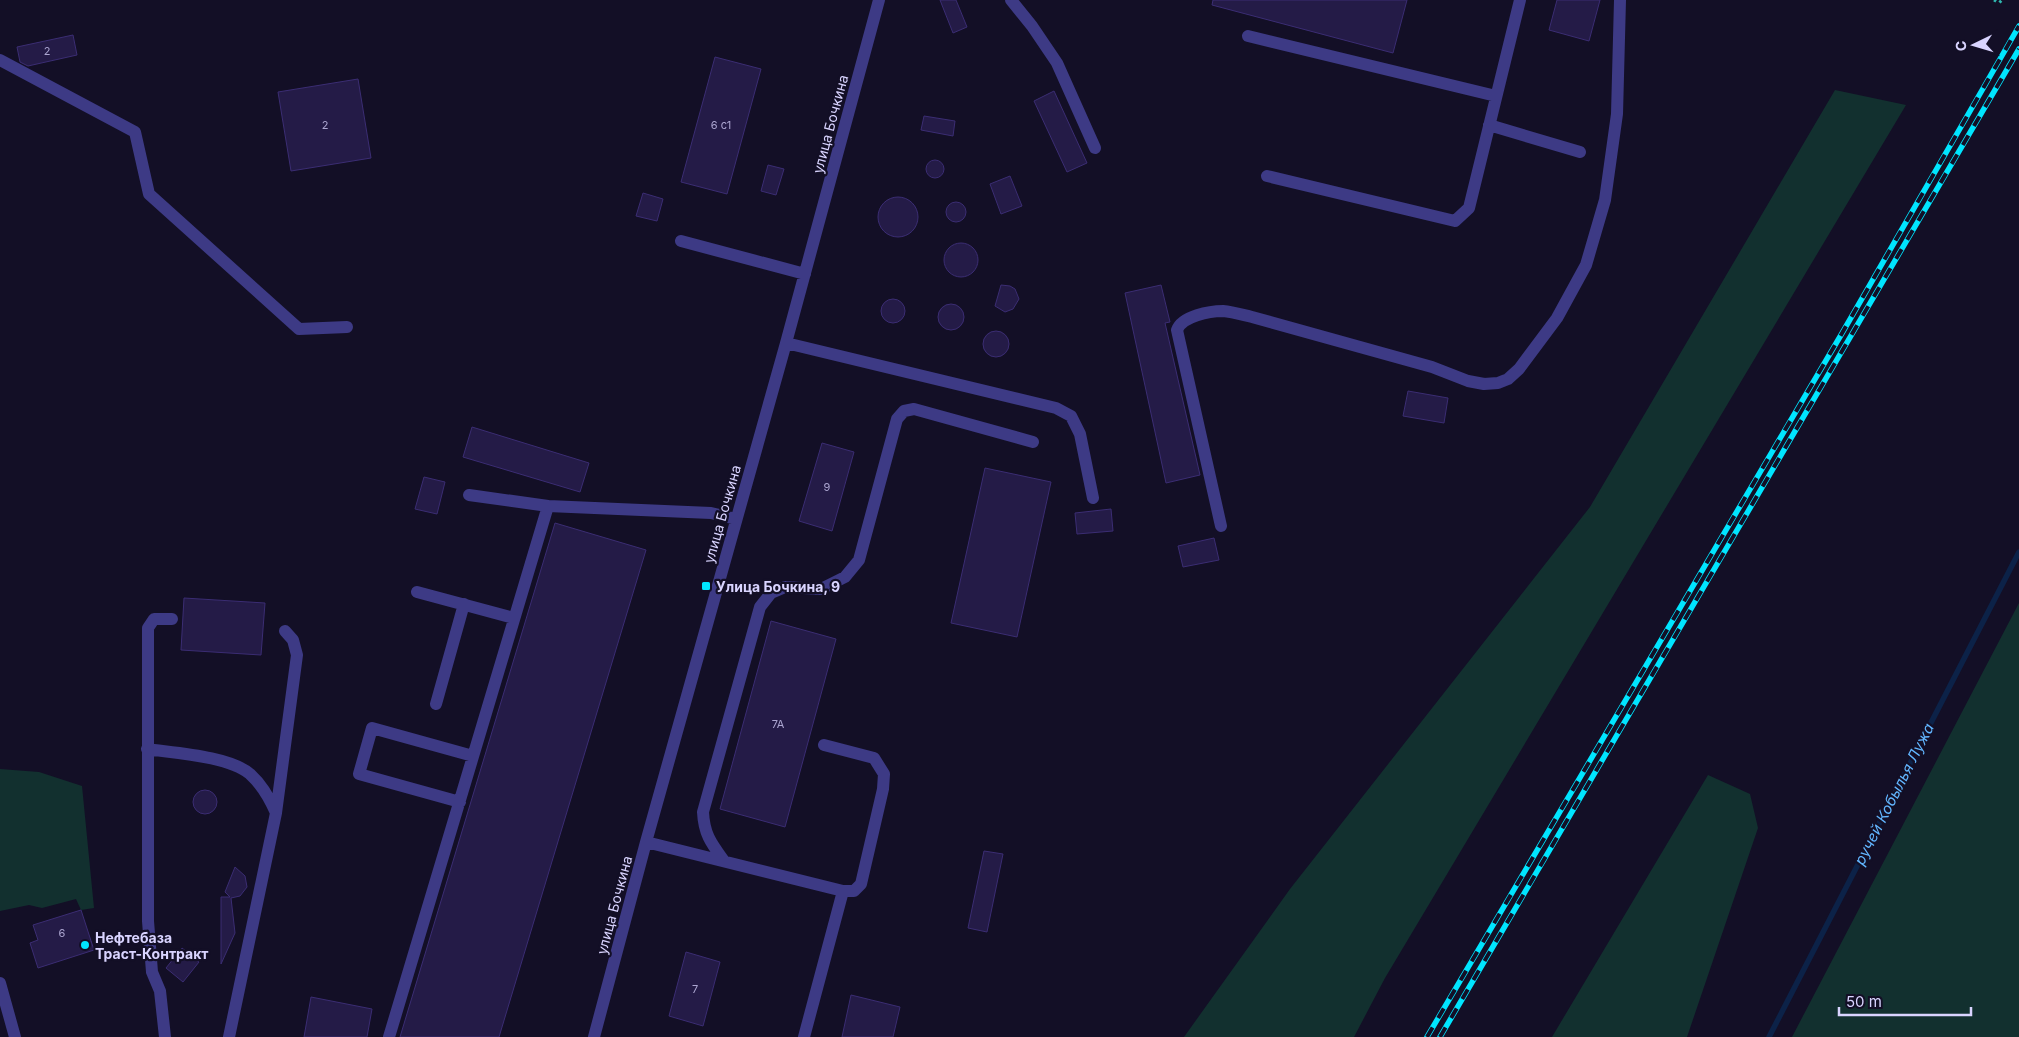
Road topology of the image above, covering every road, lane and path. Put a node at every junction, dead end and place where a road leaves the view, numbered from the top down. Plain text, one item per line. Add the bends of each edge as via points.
1 (879, 0) edge
2 (1011, 0) edge
3 (1520, 0) edge
4 (1620, 0) edge
5 (1994, 0) edge
6 (2002, 0) edge
7 (1248, 36) dead end
8 (0, 60) edge
9 (1496, 96) junction
10 (1489, 125) junction
11 (1096, 148) dead end
12 (1580, 152) dead end
13 (1267, 176) dead end
14 (681, 241) dead end
15 (805, 274) junction
16 (348, 327) dead end
17 (786, 343) junction
18 (1033, 442) dead end
19 (469, 495) dead end
20 (1093, 498) dead end
21 (548, 506) junction
22 (736, 519) junction
23 (1221, 526) dead end
24 (417, 592) dead end
25 (464, 604) junction
26 (514, 618) junction
27 (172, 619) dead end
28 (285, 631) dead end
29 (436, 704) dead end
30 (824, 745) dead end
31 (147, 749) junction
32 (473, 756) junction
33 (460, 802) junction
34 (276, 813) junction
35 (646, 842) junction
36 (724, 861) junction
37 (843, 891) junction
38 (0, 983) edge
39 (15, 1037) edge
40 (165, 1037) edge
41 (229, 1037) edge
42 (389, 1037) edge
43 (594, 1037) edge
44 (804, 1037) edge

1 - 15 street, улица Бочкина
2 - 11 street via 1057,63
3 - 9 street
4 - 23 street via 1616,124 1605,200 1586,265 1557,318 1519,369 1508,378 1498,383 1468,381 1432,367 1223,311 1188,318 1179,324 1177,330
5 - 6 path via 1999,3
7 - 9 street
8 - 16 street via 135,132 149,194 299,329
9 - 10 street
10 - 12 street
10 - 13 street via 1469,208 1455,221
14 - 15 street
15 - 17 street, улица Бочкина
17 - 20 street via 1056,408 1071,416 1080,434
17 - 22 street, улица Бочкина
18 - 36 street via 914,409 904,410 897,419 858,560 845,577 821,589 785,587 771,593 760,607 703,812 709,840
19 - 21 street
21 - 22 street via 711,513
21 - 26 street
22 - 35 street, улица Бочкина
24 - 25 street
25 - 26 street
25 - 29 street
26 - 32 street
27 - 31 street via 154,619 148,628
28 - 34 street via 293,640 297,655
30 - 37 street via 874,758 884,774 882,803 861,884 854,891
31 - 34 street via 229,763 249,773 270,799
31 - 40 street via 148,921 152,972 160,992
32 - 33 street
32 - 33 street via 372,728 359,774
33 - 42 street
34 - 41 street
35 - 36 street
35 - 43 street, улица Бочкина
36 - 37 street
37 - 44 street
38 - 39 street

